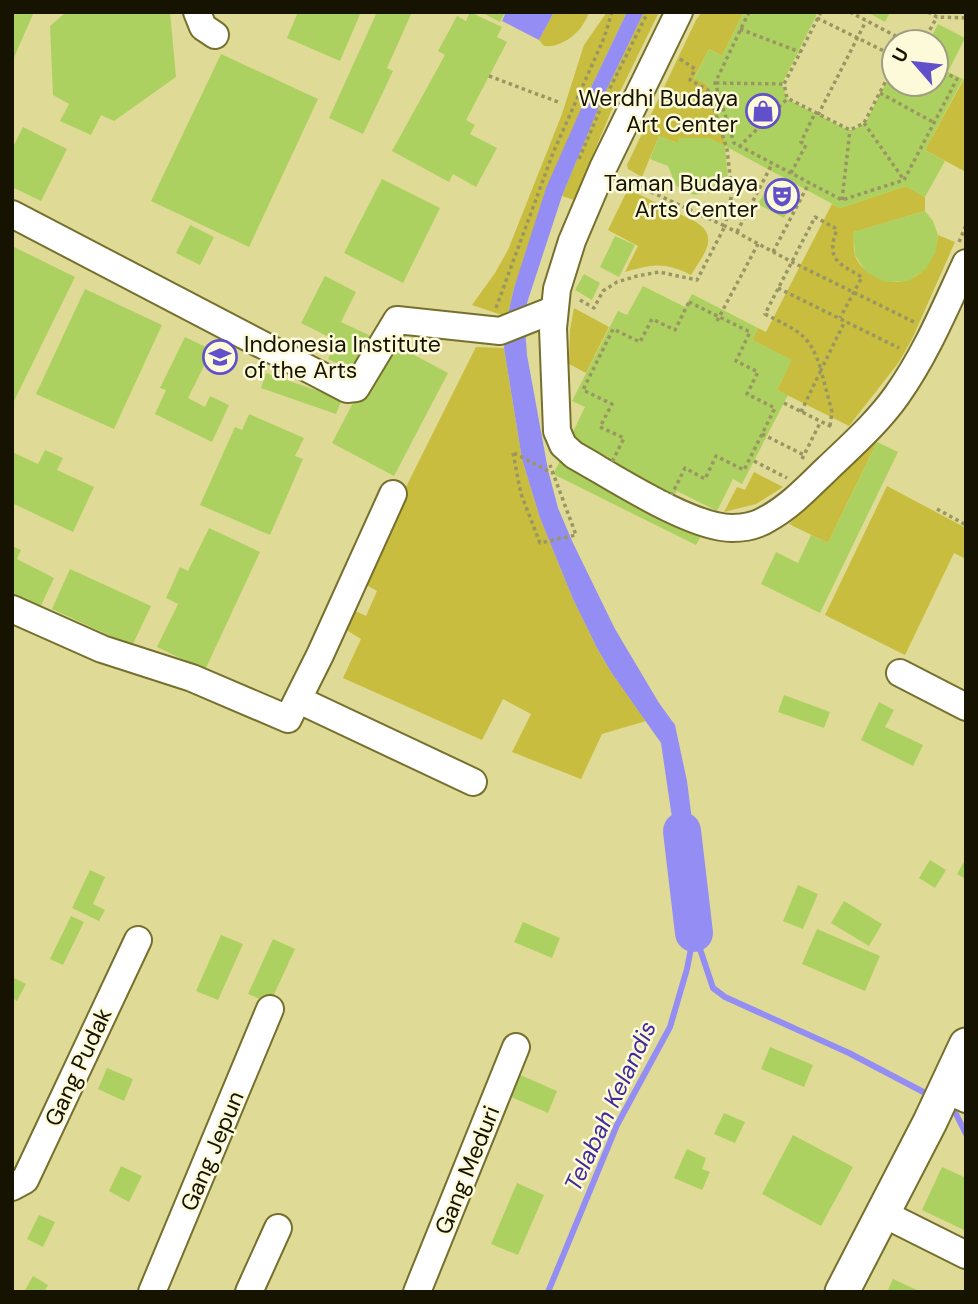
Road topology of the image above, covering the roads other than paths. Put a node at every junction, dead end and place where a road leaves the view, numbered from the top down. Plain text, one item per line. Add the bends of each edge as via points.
1 (197, 12) edge
2 (679, 12) edge
3 (215, 35) dead end
4 (12, 214) edge
5 (961, 255) edge
6 (553, 310) junction
7 (393, 494) dead end
8 (12, 609) edge
9 (901, 673) dead end
10 (299, 700) junction
11 (966, 707) edge
12 (473, 782) dead end
13 (138, 940) dead end
14 (270, 1009) dead end
15 (966, 1045) edge
16 (516, 1048) dead end
17 (946, 1101) edge
18 (12, 1187) edge
19 (882, 1213) junction
20 (278, 1228) dead end
21 (966, 1255) edge
22 (152, 1292) edge
23 (249, 1292) edge
24 (417, 1292) edge
25 (842, 1292) edge

1 - 3 street via 203,27
2 - 6 street via 572,241
4 - 6 street via 347,389 356,388 397,320 496,331
5 - 6 street via 926,347 896,396 790,504 749,527 708,525 680,514 563,445 557,431
7 - 10 street
8 - 10 street via 102,649 192,678 286,720
9 - 11 street
10 - 12 street
13 - 18 street, Gang Pudak via 25,1180
14 - 22 street, Gang Jepun
15 - 17 main road
16 - 24 street, Gang Meduri
17 - 19 main road
19 - 21 street
19 - 25 main road
20 - 23 street

